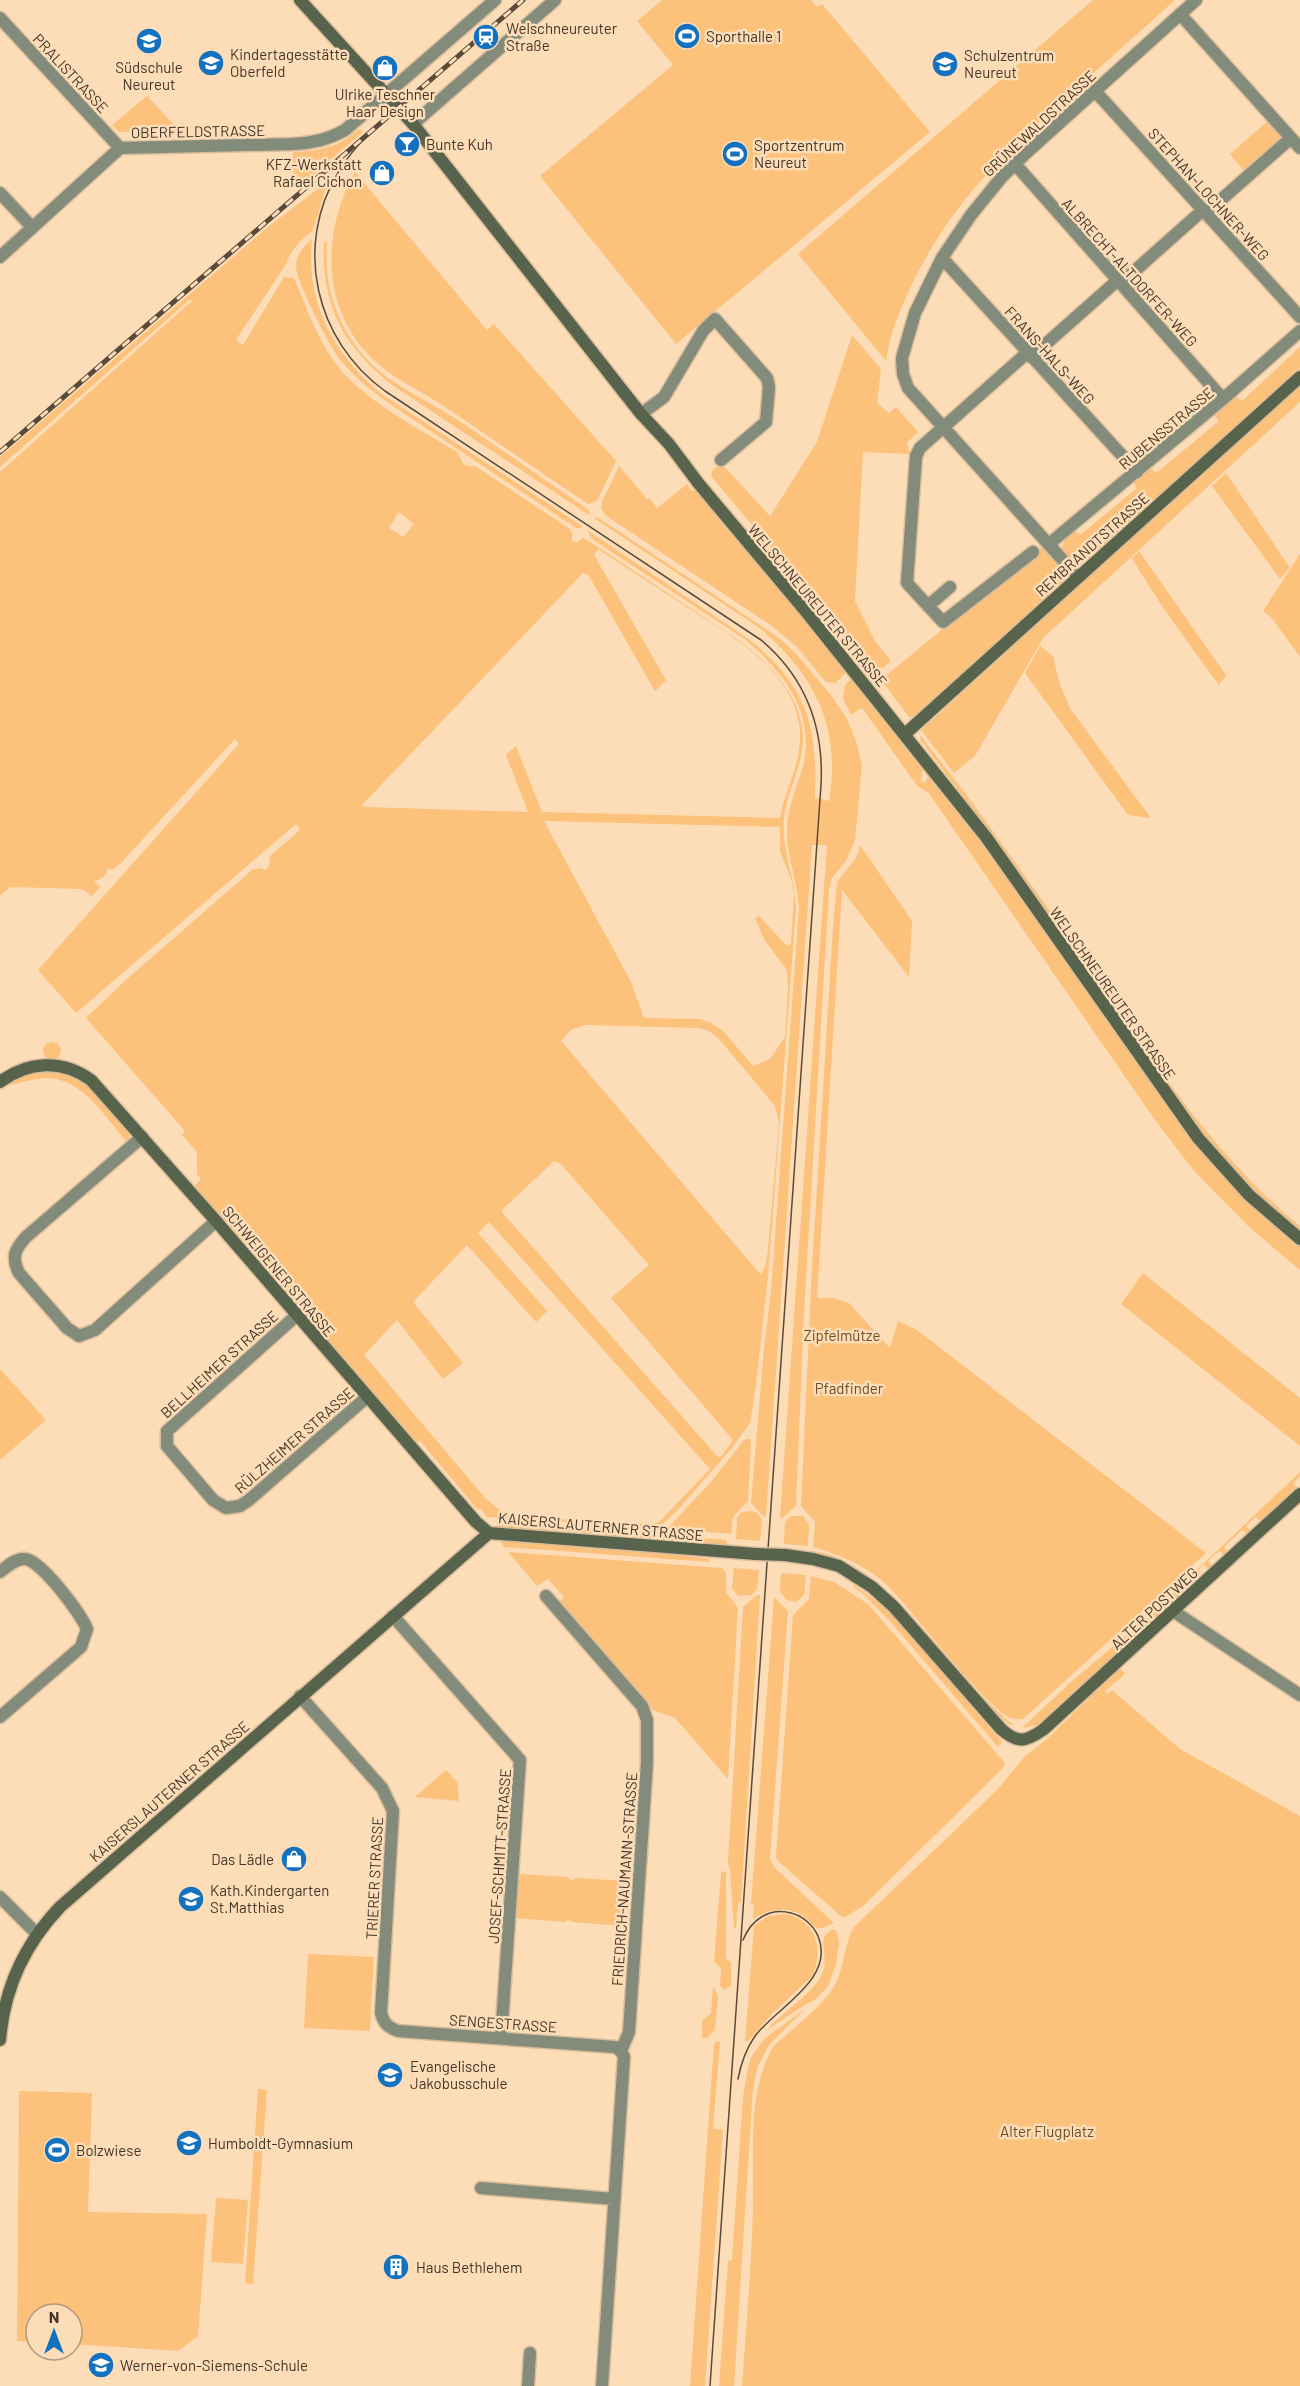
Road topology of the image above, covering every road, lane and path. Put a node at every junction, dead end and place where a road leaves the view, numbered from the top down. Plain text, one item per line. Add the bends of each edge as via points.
1 (300, 0) edge
2 (555, 0) edge
3 (1196, 0) edge
4 (487, 2) edge
5 (1180, 14) junction
6 (0, 18) edge
7 (1095, 91) junction
8 (386, 93) junction
9 (413, 124) junction
10 (1291, 138) junction
11 (120, 148) junction
12 (1300, 148) edge
13 (1015, 164) junction
14 (0, 193) edge
15 (1205, 212) junction
16 (32, 227) junction
17 (0, 257) edge
18 (942, 258) junction
19 (1120, 282) junction
20 (1300, 317) edge
21 (1300, 331) edge
22 (1029, 355) junction
23 (1300, 377) edge
24 (1223, 399) junction
25 (641, 414) junction
26 (943, 428) junction
27 (721, 459) dead end
28 (1137, 472) junction
29 (1049, 544) junction
30 (1033, 552) dead end
31 (1078, 577) junction
32 (951, 587) dead end
33 (928, 606) junction
34 (905, 734) junction
35 (0, 1082) edge
36 (142, 1137) junction
37 (216, 1221) junction
38 (1300, 1239) edge
39 (297, 1315) junction
40 (367, 1397) junction
41 (1300, 1494) edge
42 (240, 1506) joint
43 (489, 1533) junction
44 (0, 1572) edge
45 (546, 1596) dead end
46 (1173, 1611) junction
47 (393, 1616) junction
48 (1300, 1695) edge
49 (300, 1696) junction
50 (0, 1717) edge
51 (1024, 1740) joint
52 (0, 1897) edge
53 (36, 1933) junction
54 (4, 1991) edge
55 (383, 2022) joint
56 (501, 2038) junction
57 (0, 2040) edge
58 (621, 2051) junction
59 (481, 2188) dead end
60 (614, 2199) junction
61 (531, 2353) dead end
62 (528, 2386) edge
63 (602, 2386) edge

1 - 8 main road, WELSCHNEUREUTER STRASSE
2 - 9 street
3 - 5 street, GRÜNEWALDSTRASSE
4 - 8 street, OBERFELDSTRASSE
5 - 7 street, GRÜNEWALDSTRASSE
5 - 10 street
6 - 11 street, PRALISTRASSE
7 - 13 street, GRÜNEWALDSTRASSE
7 - 15 street, STEPHAN-LOCHNER-WEG
8 - 9 main road, WELSCHNEUREUTER STRASSE
8 - 11 street, OBERFELDSTRASSE via 345,130 325,140
9 - 25 main road, WELSCHNEUREUTER STRASSE
10 - 12 street
10 - 15 street
11 - 16 street, OBERFELDSTRASSE
13 - 18 street, GRÜNEWALDSTRASSE via 971,215
13 - 19 street, ALBRECHT-ALTDORFER-WEG
14 - 16 street
15 - 19 street
15 - 20 street, STEPHAN-LOCHNER-WEG
16 - 17 street, OBERFELDSTRASSE
18 - 22 street, FRANS-HALS-WEG
18 - 26 street, GRÜNEWALDSTRASSE via 915,313 901,366 908,388
19 - 22 street
19 - 24 street, ALBRECHT-ALTDORFER-WEG
21 - 24 street, RUBENSSTRASSE
22 - 26 street
22 - 28 street, FRANS-HALS-WEG
23 - 31 main road, REMBRANDTSTRASSE
24 - 28 street, RUBENSSTRASSE
25 - 27 street via 664,397 703,331 716,319 767,378 769,387 766,422
25 - 34 main road, WELSCHNEUREUTER STRASSE
26 - 29 street, GRÜNEWALDSTRASSE
26 - 33 street via 916,456 907,583
28 - 29 street, RUBENSSTRASSE
29 - 31 street, GRÜNEWALDSTRASSE
30 - 33 street via 943,622
31 - 34 main road, REMBRANDTSTRASSE
32 - 33 street
34 - 38 main road, WELSCHNEUREUTER STRASSE via 986,837 1191,1130 1249,1195
35 - 36 main road, SCHWEIGENER STRASSE via 26,1068 56,1065 82,1074
36 - 37 main road, SCHWEIGENER STRASSE
36 - 37 street via 15,1250 14,1264 19,1273 67,1328 79,1336 95,1330
37 - 39 main road, SCHWEIGENER STRASSE
39 - 40 main road, SCHWEIGENER STRASSE
39 - 42 street, BELLHEIMER STRASSE via 167,1431 167,1446 213,1500 226,1508
40 - 42 street, RÜLZHEIMER STRASSE
40 - 43 main road, SCHWEIGENER STRASSE
41 - 46 main road, ALTER POSTWEG
43 - 47 main road, KAISERSLAUTERNER STRASSE
43 - 51 main road, KAISERSLAUTERNER STRASSE, bridge via 785,1556 839,1566 894,1607 1000,1729 1016,1740
44 - 50 street via 19,1559 30,1560 82,1617 87,1629 81,1647
45 - 58 street, FRIEDRICH-NAUMANN-STRASSE via 642,1706 647,1720 628,2032
46 - 48 street
46 - 51 main road, ALTER POSTWEG via 1044,1729
47 - 49 main road, KAISERSLAUTERNER STRASSE
47 - 56 street, JOSEF-SCHMITT-STRASSE via 520,1760
49 - 53 main road, KAISERSLAUTERNER STRASSE via 81,1887
49 - 55 street, TRIERER STRASSE via 382,1788 393,1811
52 - 53 street
53 - 54 main road, KAISERSLAUTERNER STRASSE
54 - 57 main road, KAISERSLAUTERNER STRASSE
55 - 56 street, SENGESTRASSE via 398,2031
56 - 58 street, SENGESTRASSE via 615,2047
58 - 60 street, FRIEDRICH-NAUMANN-STRASSE via 624,2057
59 - 60 street
60 - 63 street, FRIEDRICH-NAUMANN-STRASSE
61 - 62 street

